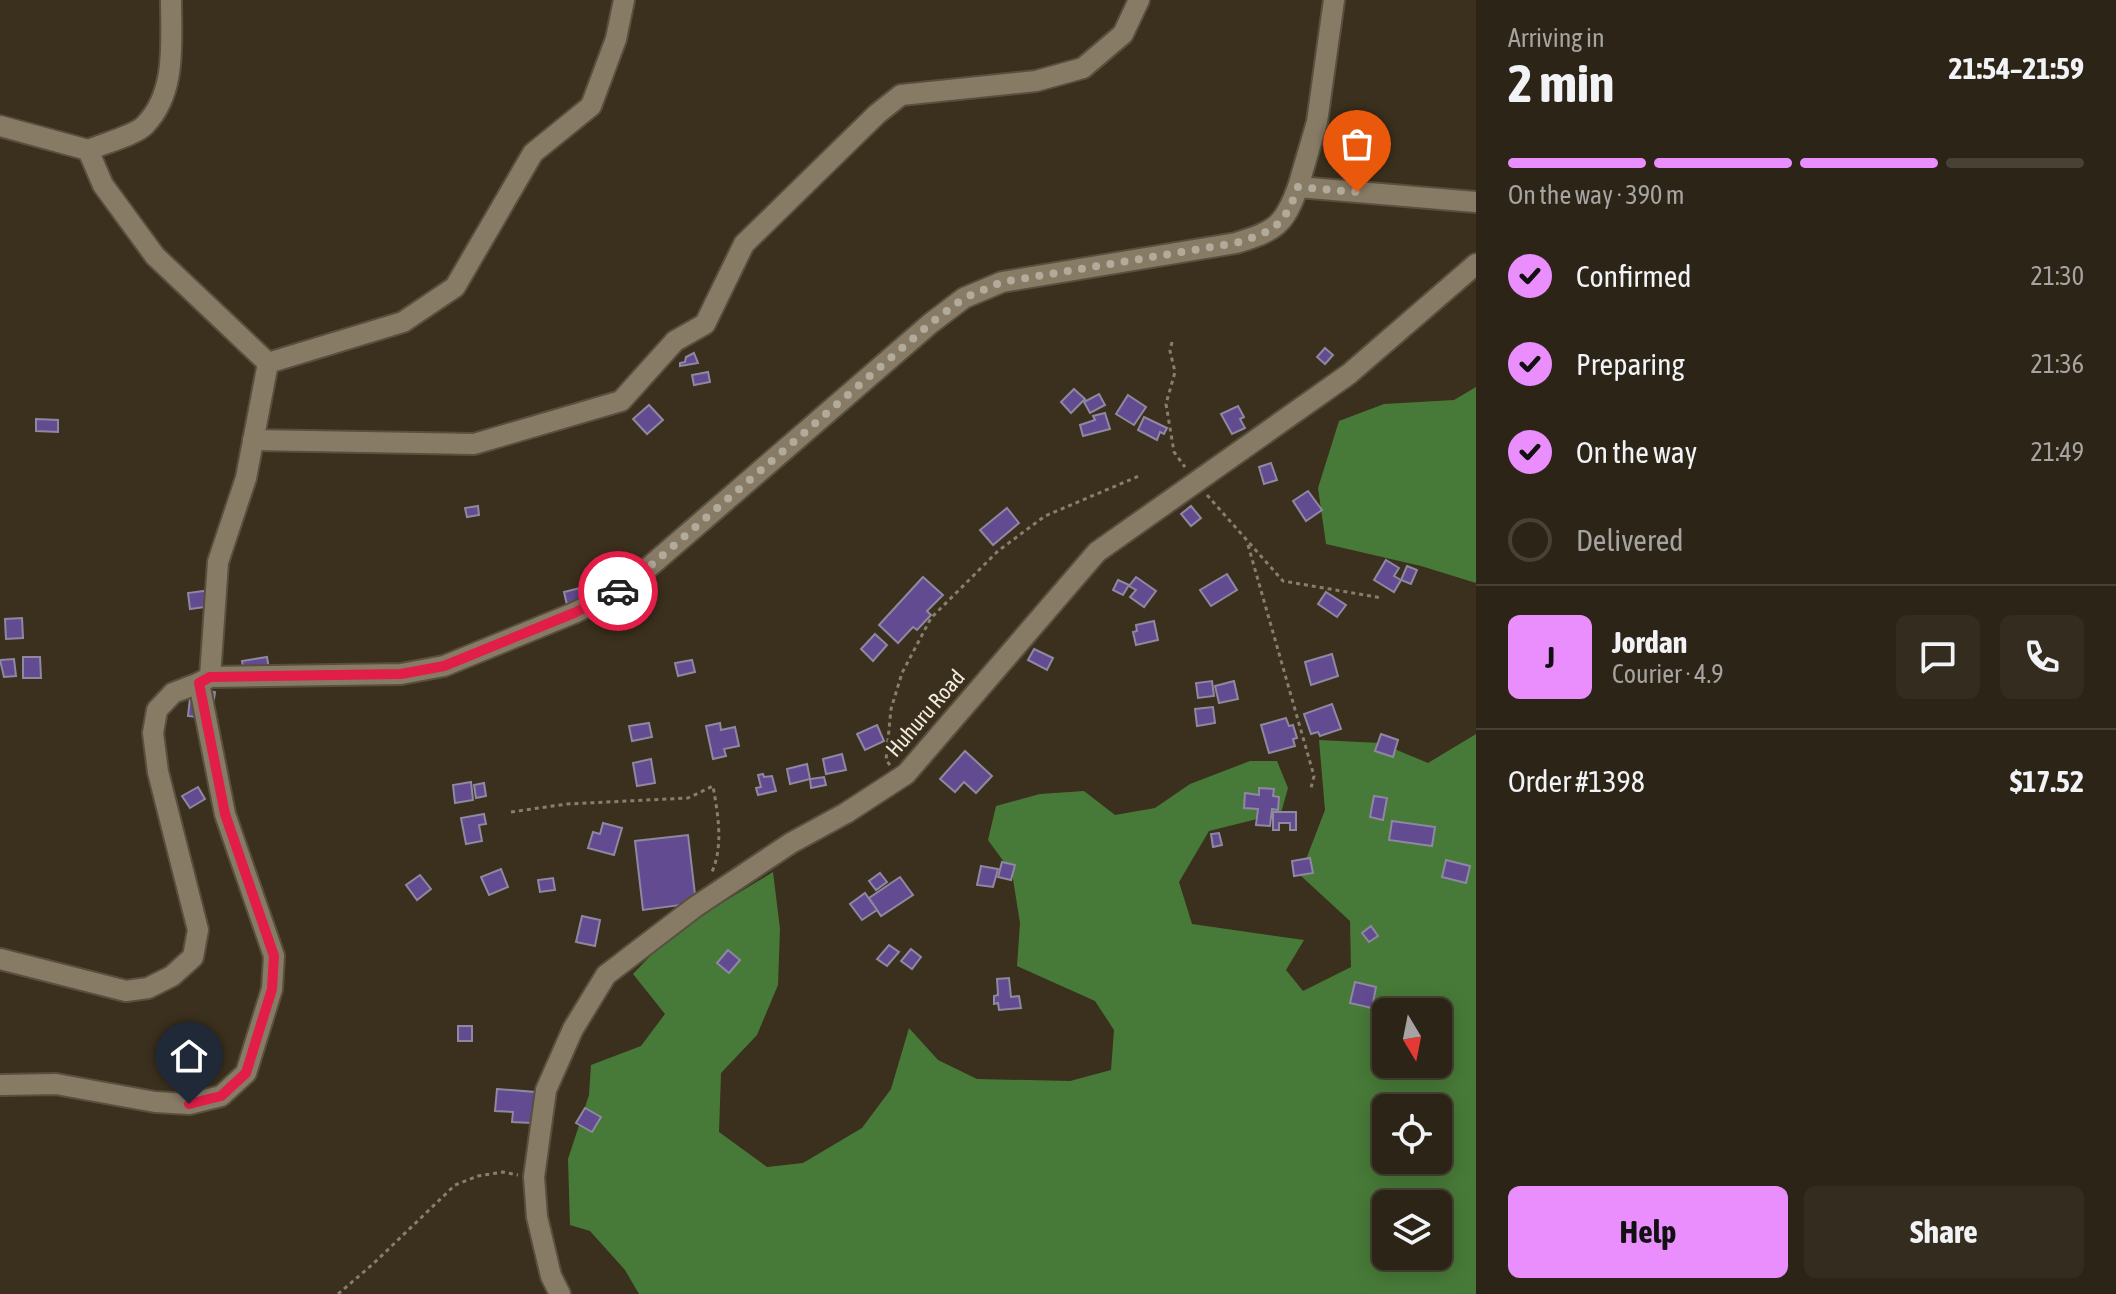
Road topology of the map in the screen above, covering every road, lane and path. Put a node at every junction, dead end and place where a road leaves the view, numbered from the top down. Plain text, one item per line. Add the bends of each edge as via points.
1 (171, 0) edge
2 (624, 0) edge
3 (1139, 0) edge
4 (1334, 0) edge
5 (0, 126) edge
6 (88, 150) junction
7 (1298, 187) junction
8 (1476, 202) edge
9 (1476, 264) edge
10 (1172, 342) dead end
11 (268, 363) junction
12 (253, 440) junction
13 (1139, 476) dead end
14 (1196, 482) junction
15 (1247, 541) junction
16 (1382, 598) dead end
17 (204, 680) junction
18 (898, 779) junction
19 (1311, 788) dead end
20 (511, 812) dead end
21 (695, 907) junction
22 (0, 959) edge
23 (0, 1085) edge
24 (534, 1177) junction
25 (338, 1294) edge
26 (560, 1294) edge

1 - 6 street via 166,94 144,127
2 - 11 street via 591,106 533,153 455,287 403,322
3 - 12 street via 1123,34 1083,68 1036,81 901,95 744,244 705,324 675,341 621,401 474,444
4 - 7 street via 1317,122
5 - 6 street
6 - 11 street via 103,185 155,256
7 - 8 street
7 - 17 street via 1288,216 1262,235 1002,282 964,298 626,587 574,613 444,666
9 - 14 street, Huhuru Road via 1349,374
10 - 14 path via 1175,372 1166,404 1169,427 1174,452
11 - 12 street
12 - 17 street via 218,562
13 - 18 path via 1045,516 998,551 931,618 902,673 891,709 886,760
14 - 15 path
14 - 18 street, Huhuru Road via 1097,552
15 - 16 path via 1283,581
15 - 19 path via 1314,776
17 - 22 street via 173,693 157,710 153,733 198,930 193,957 172,976 126,991
17 - 23 street via 225,814 274,956 272,989 246,1073 221,1096 189,1104 56,1084
18 - 21 street, Huhuru Road
20 - 21 path via 688,798 713,786 718,861
21 - 24 street, Huhuru Road via 606,975 573,1029 546,1090
24 - 25 path via 503,1172 455,1185
24 - 26 street, Huhuru Road via 537,1217

